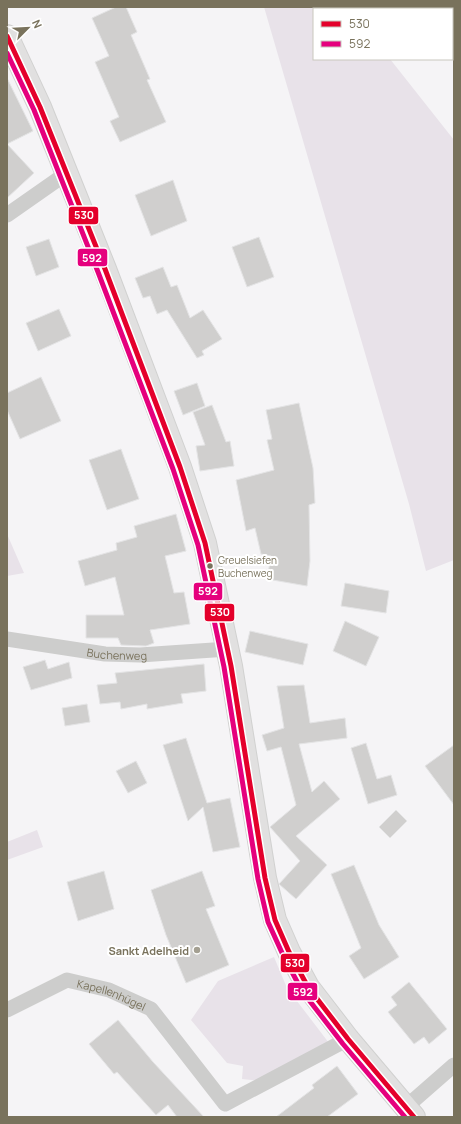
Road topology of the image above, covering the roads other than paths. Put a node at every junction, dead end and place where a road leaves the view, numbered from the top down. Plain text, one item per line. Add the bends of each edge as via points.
1 (7, 36) edge
2 (67, 173) junction
3 (7, 215) edge
4 (7, 639) edge
5 (228, 649) junction
6 (7, 1010) edge
7 (348, 1039) junction
8 (454, 1065) edge
9 (228, 1111) edge
10 (410, 1112) edge

1 - 2 main road
2 - 3 street
2 - 5 main road via 180,467 205,543
4 - 5 street, Buchenweg via 105,654 140,655
5 - 7 main road via 265,878 275,920 308,987
6 - 9 street, Kapellenhügel via 67,980 109,990 151,1009
7 - 9 street, Kapellenhügel
7 - 10 main road
8 - 10 street

